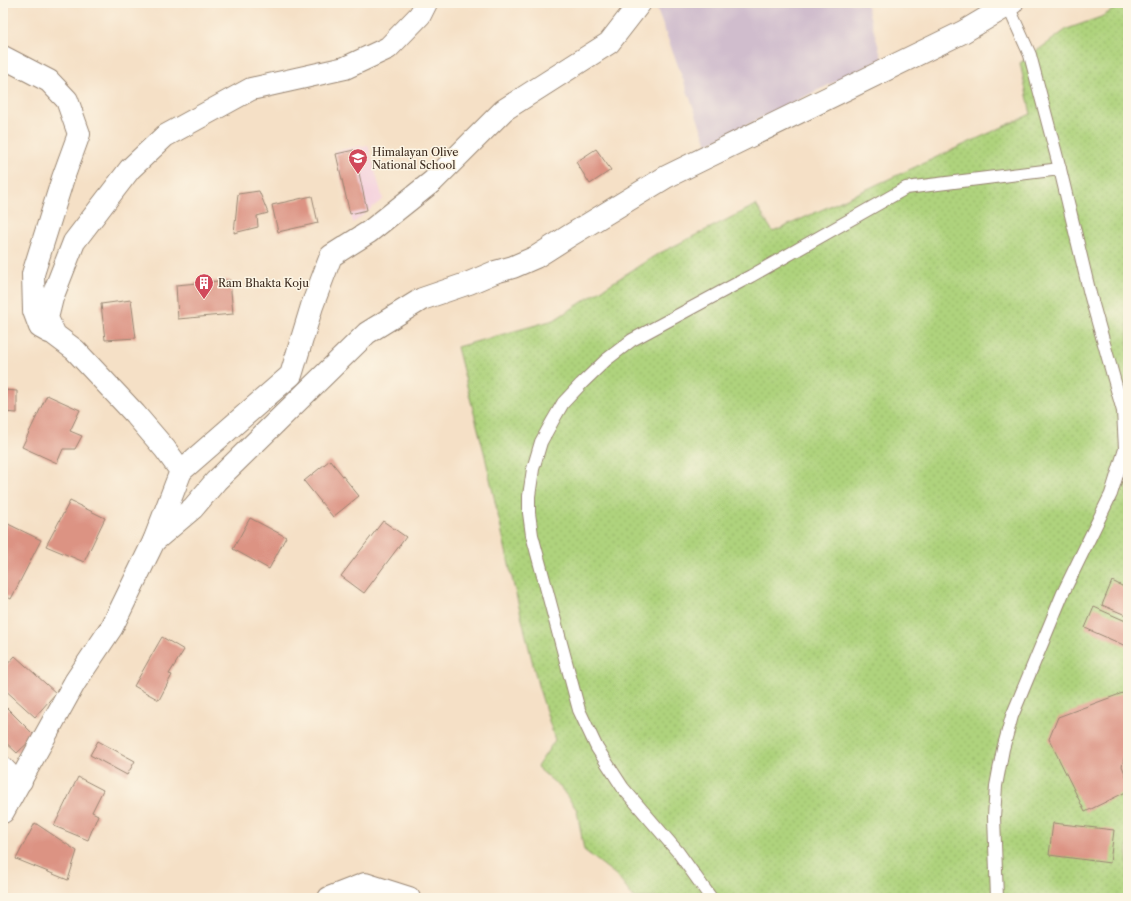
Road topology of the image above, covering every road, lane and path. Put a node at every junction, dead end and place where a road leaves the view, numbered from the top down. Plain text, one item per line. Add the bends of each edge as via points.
1 (426, 3) edge
2 (640, 3) edge
3 (1010, 4) edge
4 (3, 57) edge
5 (1060, 170) junction
6 (56, 335) junction
7 (181, 471) junction
8 (154, 541) junction
9 (3, 768) edge
10 (21, 781) junction
11 (3, 812) edge
12 (329, 898) edge
13 (409, 898) edge
14 (711, 898) edge
15 (997, 898) edge

1 - 6 street via 420,15 388,48 345,68 251,89 165,136 130,169 74,242 49,311 48,318
2 - 7 street via 609,43 504,110 433,181 369,232 331,256 312,306 291,375
3 - 5 lane via 1030,55
3 - 8 street via 950,39 666,178 536,257 422,299 393,316 367,333 216,480 193,508
4 - 6 street via 49,81 67,100 79,134 33,274 34,311 40,327
5 - 14 lane via 906,188 632,340 606,360 563,402 542,442 533,469 529,496 532,535 579,710 596,748 623,788 678,852
5 - 15 lane via 1090,294 1123,411 1125,449 1111,494 1063,593 1012,716 996,786 994,817
6 - 7 street via 75,350 135,414
7 - 8 street
8 - 10 street via 112,627 75,682
9 - 10 street via 14,780
10 - 11 street
12 - 13 street via 365,884

